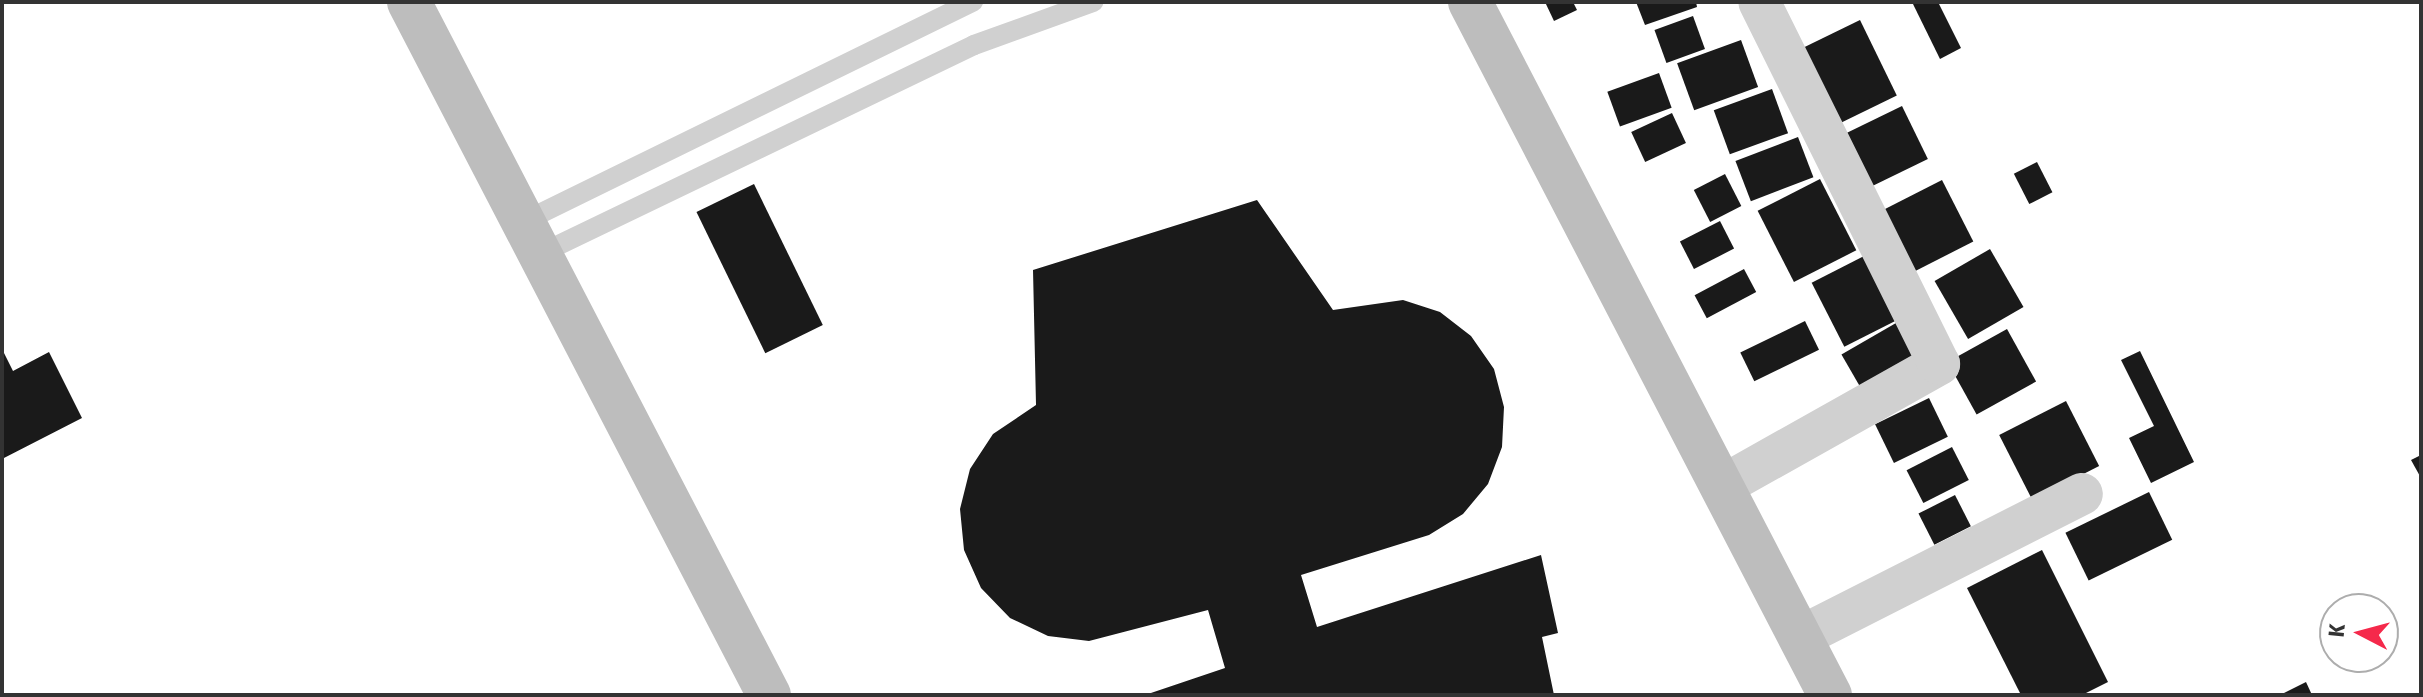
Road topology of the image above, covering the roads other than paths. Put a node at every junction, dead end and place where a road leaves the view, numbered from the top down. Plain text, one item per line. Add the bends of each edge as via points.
1 (409, 2) edge
2 (973, 2) edge
3 (1093, 2) edge
4 (1470, 2) edge
5 (1759, 2) edge
6 (534, 237) junction
7 (1722, 486) junction
8 (2082, 494) dead end
9 (1800, 637) junction
10 (769, 695) edge
11 (1830, 695) edge

1 - 6 street
2 - 6 lane
3 - 6 lane via 974,45
4 - 7 street
5 - 7 street via 1939,364
6 - 10 street
7 - 9 street
8 - 9 street
9 - 11 street

